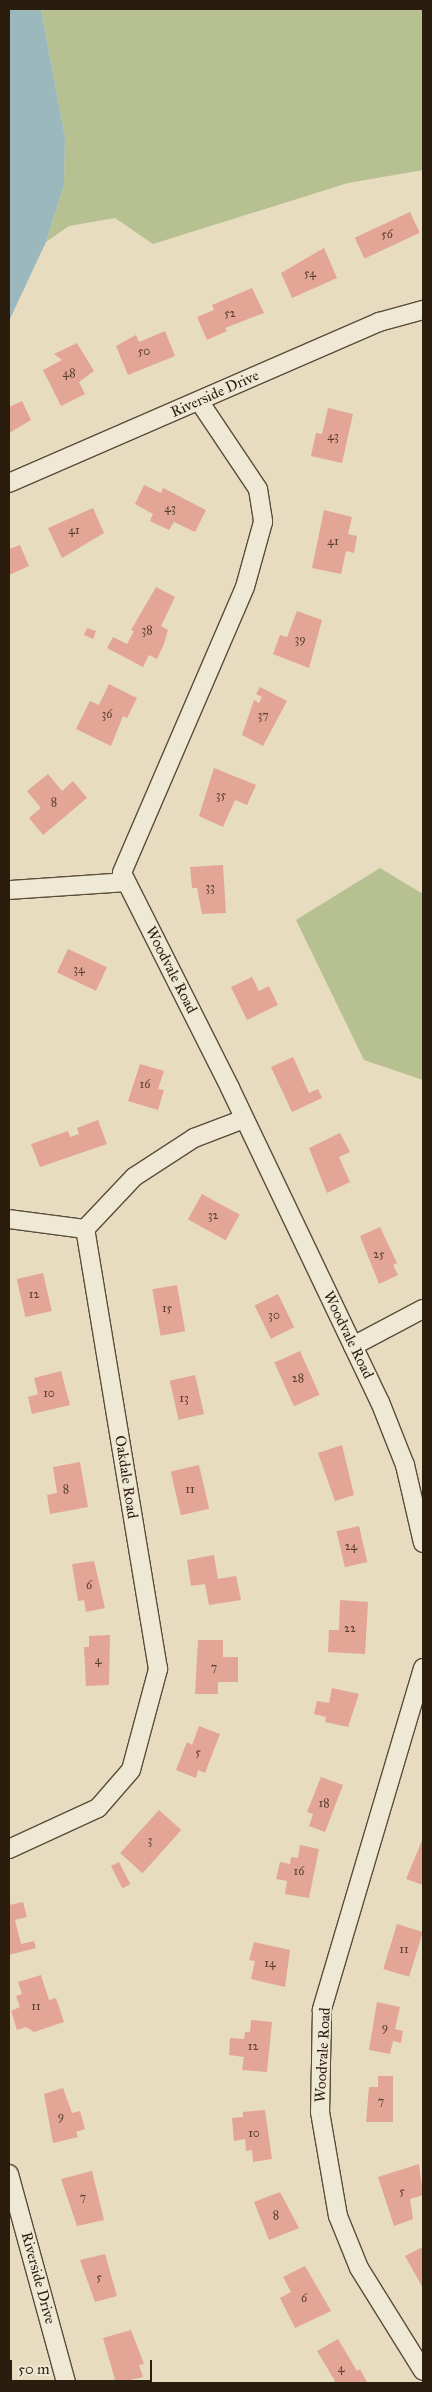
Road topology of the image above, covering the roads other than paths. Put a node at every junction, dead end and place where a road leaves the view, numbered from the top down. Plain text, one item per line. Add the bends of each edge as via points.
1 (423, 310) edge
2 (199, 401) junction
3 (9, 483) edge
4 (126, 882) junction
5 (9, 890) edge
6 (244, 1119) junction
7 (9, 1219) edge
8 (85, 1229) junction
9 (423, 1309) edge
10 (353, 1346) junction
11 (423, 1543) edge
12 (423, 1668) edge
13 (9, 1849) edge
14 (9, 2174) edge
15 (423, 2371) edge
16 (66, 2383) edge

1 - 2 street, Riverside Drive via 379,322
2 - 3 street, Riverside Drive
2 - 4 street via 258,489 263,522 246,587 122,873
4 - 5 street
4 - 6 street, Woodvale Road
6 - 8 street via 194,1138 134,1177
6 - 10 street, Woodvale Road
7 - 8 street
8 - 13 street, Oakdale Road via 158,1669 131,1770 98,1808
9 - 10 street
10 - 11 street, Woodvale Road via 405,1465
12 - 15 street, Woodvale Road via 322,2010 320,2112 338,2216 359,2268
14 - 16 street, Riverside Drive

